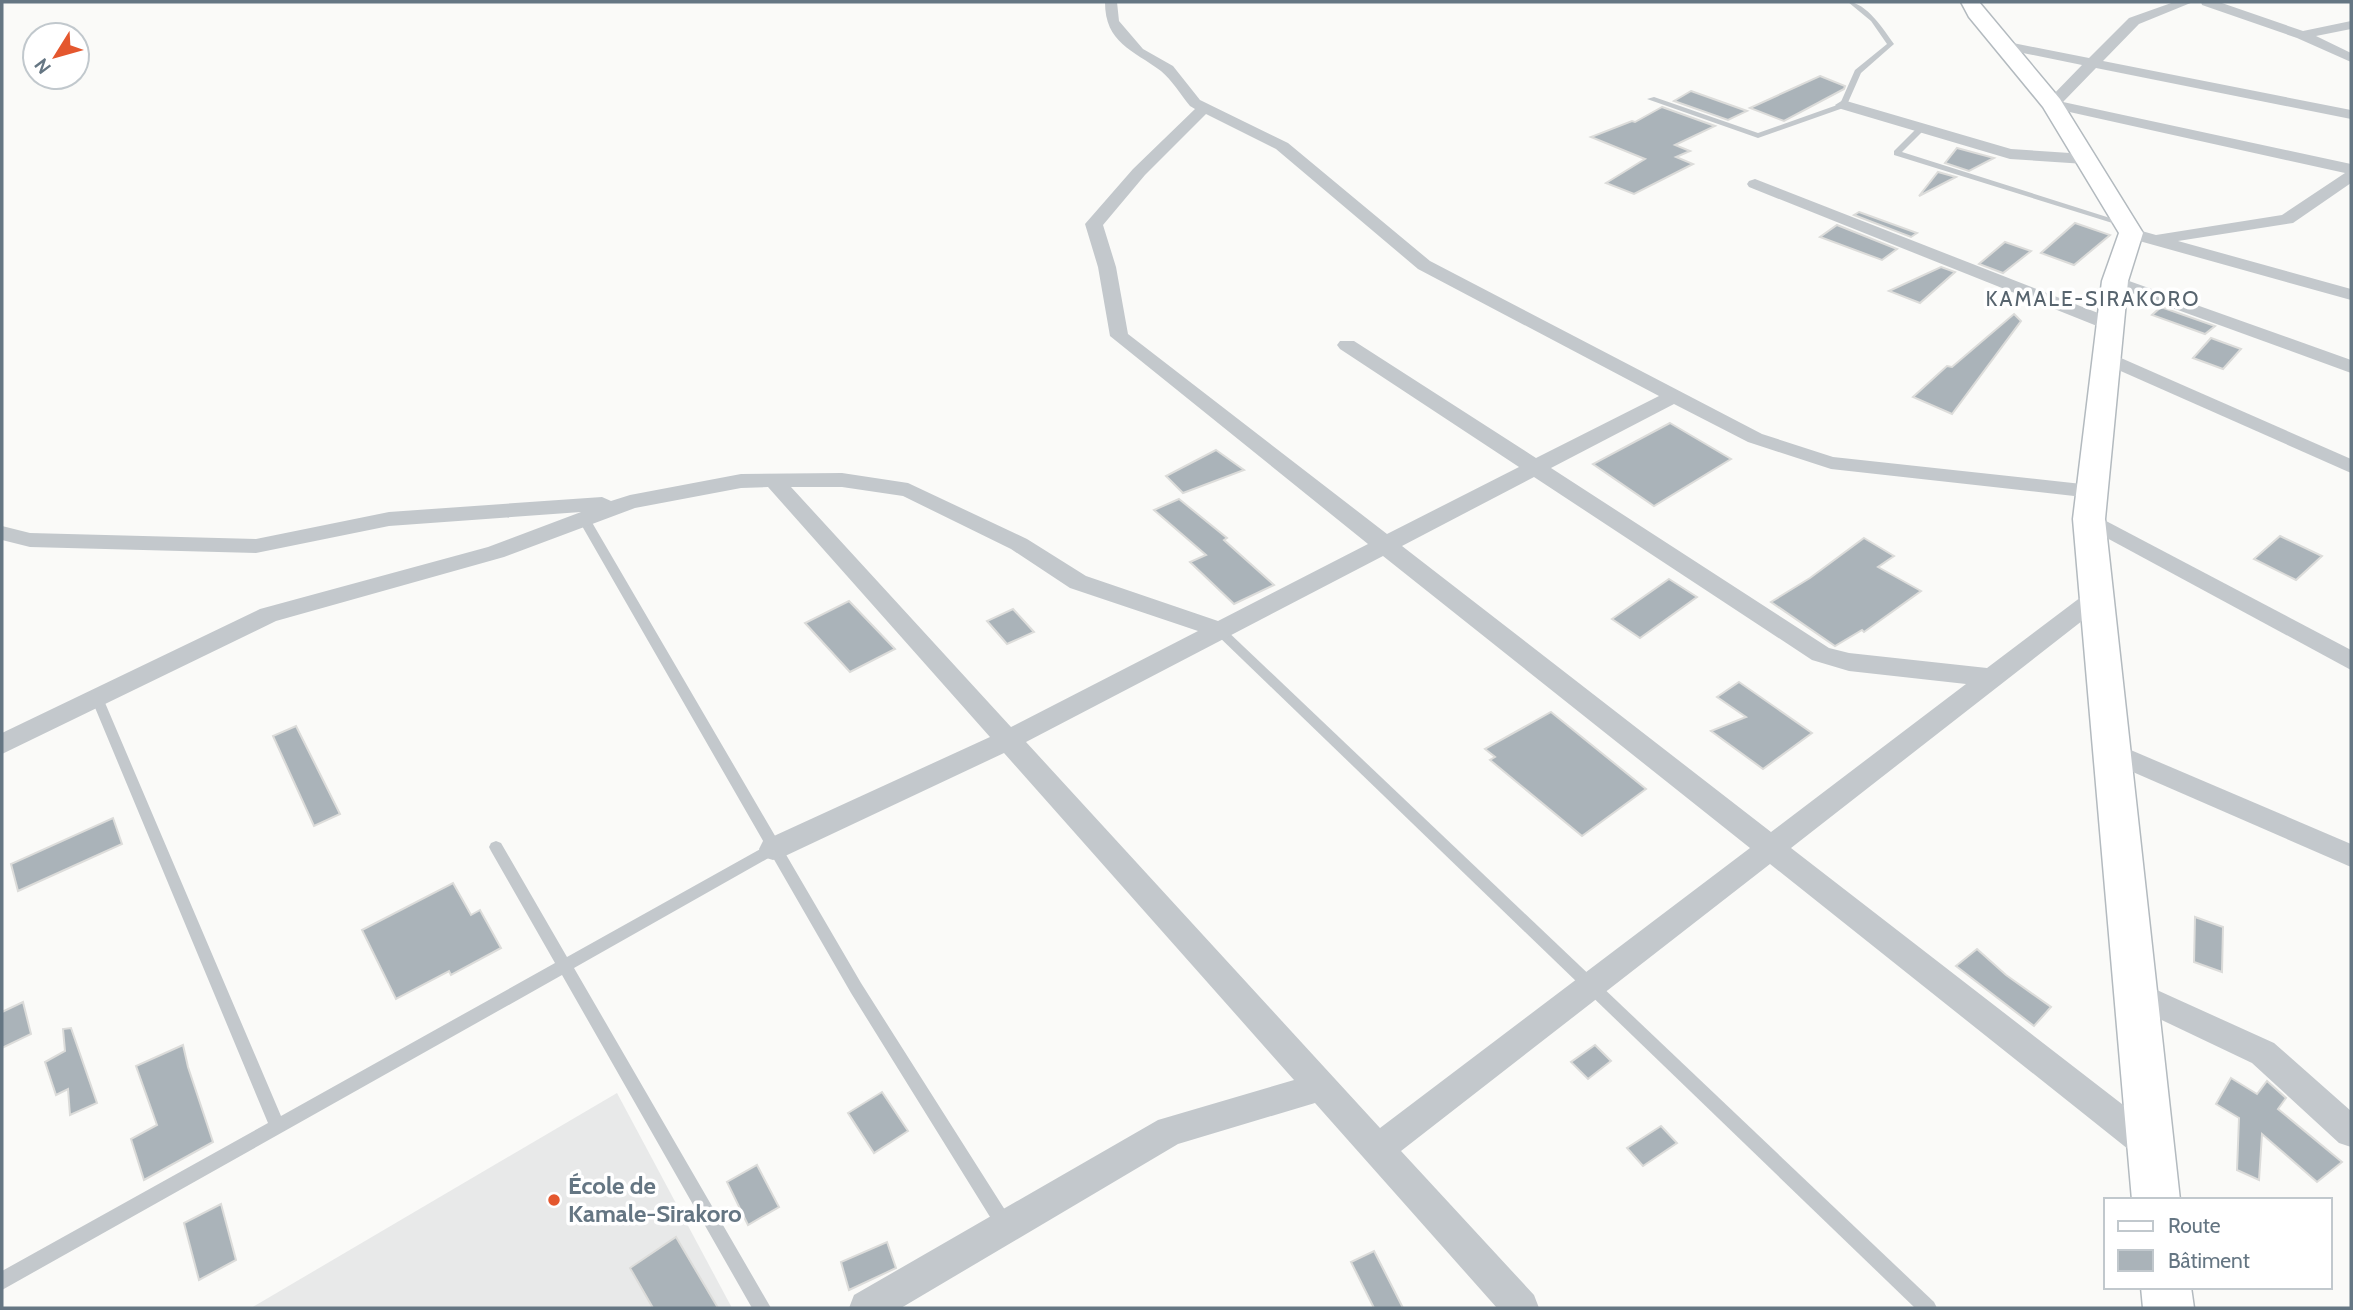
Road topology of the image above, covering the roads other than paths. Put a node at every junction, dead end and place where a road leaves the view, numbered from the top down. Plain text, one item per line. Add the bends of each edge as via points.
1 (1111, 2) edge
2 (1851, 2) edge
3 (1970, 2) edge
4 (2186, 2) edge
5 (2207, 2) edge
6 (2351, 25) edge
7 (2302, 34) junction
8 (2003, 46) junction
9 (2351, 58) edge
10 (2092, 63) junction
11 (1651, 99) dead end
12 (2052, 104) junction
13 (1843, 105) junction
14 (1205, 107) junction
15 (2351, 114) edge
16 (1922, 128) junction
17 (2085, 159) junction
18 (2351, 169) edge
19 (2351, 176) edge
20 (1755, 184) dead end
21 (2137, 232) junction
22 (2115, 281) junction
23 (2351, 295) edge
24 (2109, 324) junction
25 (1347, 345) dead end
26 (2105, 357) junction
27 (2351, 368) edge
28 (1675, 395) junction
29 (1535, 467) junction
30 (2351, 467) edge
31 (773, 480) junction
32 (630, 502) junction
33 (2090, 505) junction
34 (584, 519) junction
35 (2, 533) edge
36 (1385, 545) junction
37 (2097, 597) junction
38 (1219, 630) junction
39 (2351, 661) edge
40 (1992, 678) junction
41 (97, 698) junction
42 (1007, 740) junction
43 (2, 744) edge
44 (2112, 752) junction
45 (496, 847) dead end
46 (1771, 848) junction
47 (773, 849) junction
48 (2351, 856) edge
49 (564, 966) junction
50 (1591, 987) junction
51 (2137, 994) junction
52 (1321, 1087) junction
53 (278, 1126) junction
54 (2351, 1132) edge
55 (2150, 1146) junction
56 (1377, 1150) junction
57 (2156, 1198) edge
58 (1006, 1227) junction
59 (2, 1281) edge
60 (2166, 1289) edge
61 (762, 1308) edge
62 (867, 1308) edge
63 (1521, 1308) edge
64 (1928, 1308) edge
65 (2168, 1308) edge

1 - 14 street via 1112,22 1138,52 1168,69 1195,103
2 - 13 lane via 1873,20 1891,44 1858,72
3 - 8 street
4 - 10 street via 2134,21
5 - 7 street
6 - 7 street
7 - 9 street
8 - 10 street
8 - 12 street
10 - 12 street
10 - 15 street
11 - 13 lane via 1758,136
12 - 17 street
12 - 18 street
13 - 16 street
14 - 28 street via 1282,146 1424,265
14 - 36 street via 1094,224 1119,337
16 - 17 street via 2010,154
16 - 21 lane via 1897,153
17 - 21 street
19 - 21 street via 2287,219
20 - 24 street
21 - 22 street
21 - 23 street
22 - 24 street
22 - 27 street
24 - 26 street
25 - 29 street
26 - 30 street
26 - 33 street
28 - 29 street
28 - 33 street via 1755,438 1830,463
29 - 36 street
29 - 40 street via 1821,654 1849,662
31 - 32 street via 741,481
31 - 38 street via 842,480 908,490 1019,544 1078,582
31 - 42 street
32 - 34 street
32 - 35 street via 389,519 256,546 30,540
33 - 37 street
33 - 39 street
34 - 41 street via 496,552 268,615
34 - 47 lane
36 - 38 street
36 - 46 street
37 - 40 street
37 - 44 street
38 - 42 street
38 - 50 lane
40 - 46 street
41 - 43 street
41 - 53 lane
42 - 47 street
42 - 52 street
44 - 48 street
44 - 51 street
45 - 49 lane
46 - 50 street
46 - 55 street
47 - 49 lane
47 - 58 lane
49 - 53 lane
49 - 61 lane
50 - 56 street
50 - 64 lane
51 - 54 street via 2263,1053
51 - 55 street
52 - 56 street
52 - 58 street via 1170,1131
53 - 59 lane
55 - 57 street
56 - 63 street
58 - 62 street
60 - 65 street

